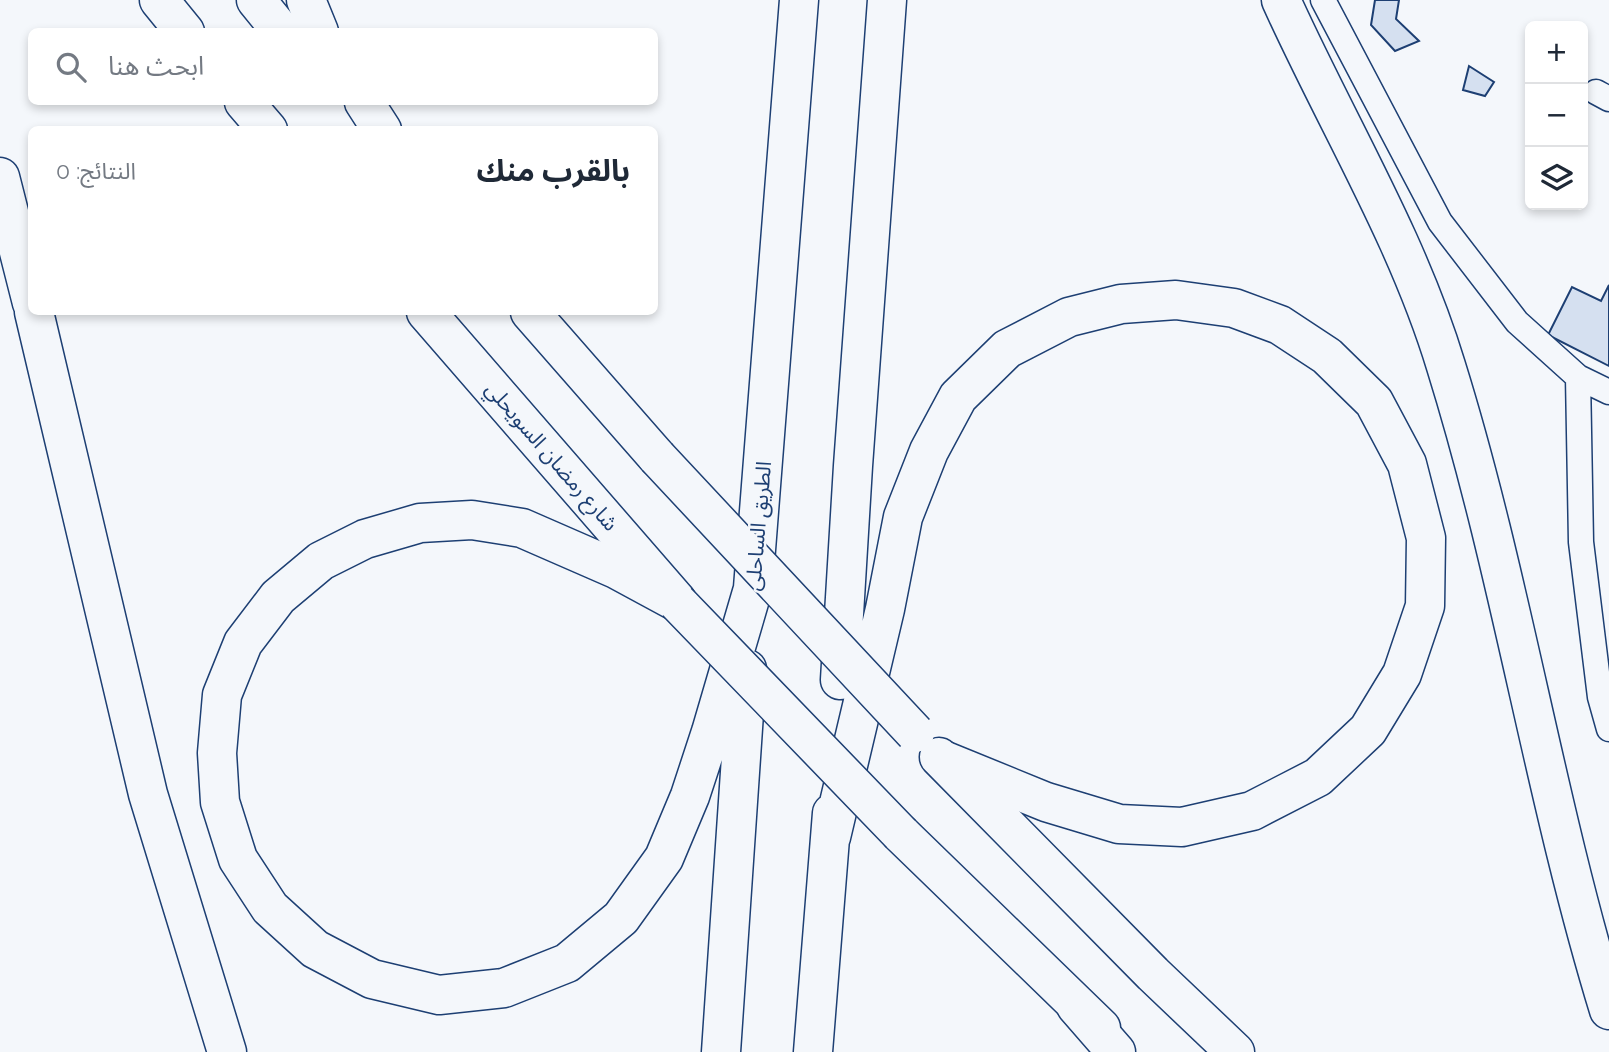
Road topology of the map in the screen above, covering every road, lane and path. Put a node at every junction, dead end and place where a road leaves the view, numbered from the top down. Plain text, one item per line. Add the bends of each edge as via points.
1 (159, 0) edge
2 (256, 0) edge
3 (306, 0) edge
4 (772, 0) edge
5 (799, 0) edge
6 (887, 0) edge
7 (1281, 0) edge
8 (1323, 0) edge
9 (182, 28) edge
10 (279, 28) edge
11 (317, 28) edge
12 (247, 105) edge
13 (348, 105) edge
14 (366, 105) edge
15 (265, 126) edge
16 (366, 126) edge
17 (379, 126) edge
18 (0, 177) edge
19 (785, 202) junction
20 (28, 287) edge
21 (35, 315) edge
22 (429, 315) edge
23 (533, 315) edge
24 (1578, 377) junction
25 (1609, 392) edge
26 (752, 592) junction
27 (677, 602) junction
28 (1609, 729) edge
29 (943, 760) junction
30 (831, 837) junction
31 (1076, 1006) junction
32 (1609, 1010) edge
33 (227, 1052) edge
34 (721, 1052) edge
35 (813, 1052) edge
36 (1116, 1052) edge
37 (1127, 1052) edge
38 (1235, 1052) edge

1 - 9 main road
2 - 10 main road
3 - 11 main road
4 - 19 main road
5 - 19 main road, الطريق الساحلى
6 - 30 main road
7 - 32 main road via 1398,238 1446,365 1494,539 1551,794
8 - 24 street via 1440,222 1517,322
12 - 15 main road
13 - 16 main road
14 - 17 main road
18 - 20 main road
19 - 26 main road, الطريق الساحلى
21 - 33 main road via 148,794
22 - 27 main road, شارع رمضان السويحلي
23 - 29 main road, bridge via 657,457
24 - 25 street
24 - 28 street via 1581,542 1600,697
26 - 27 main road via 707,745 664,858 621,918 568,963 504,988 439,995 372,979 315,950 270,908 237,859 220,802 217,753 222,695 243,643 278,597 321,561 365,538 420,523 472,520 522,528
26 - 34 main road, الطريق الساحلى
27 - 31 main road, bridge via 901,834
29 - 30 main road via 1046,802 1132,825 1182,827 1252,811 1318,777 1368,730 1402,674 1424,606 1423,525 1408,464 1374,402 1327,356 1280,325 1234,308 1176,300 1121,304 1069,317 1007,349 958,397 929,451 903,517
29 - 38 main road
30 - 35 main road
31 - 36 main road
31 - 37 main road

